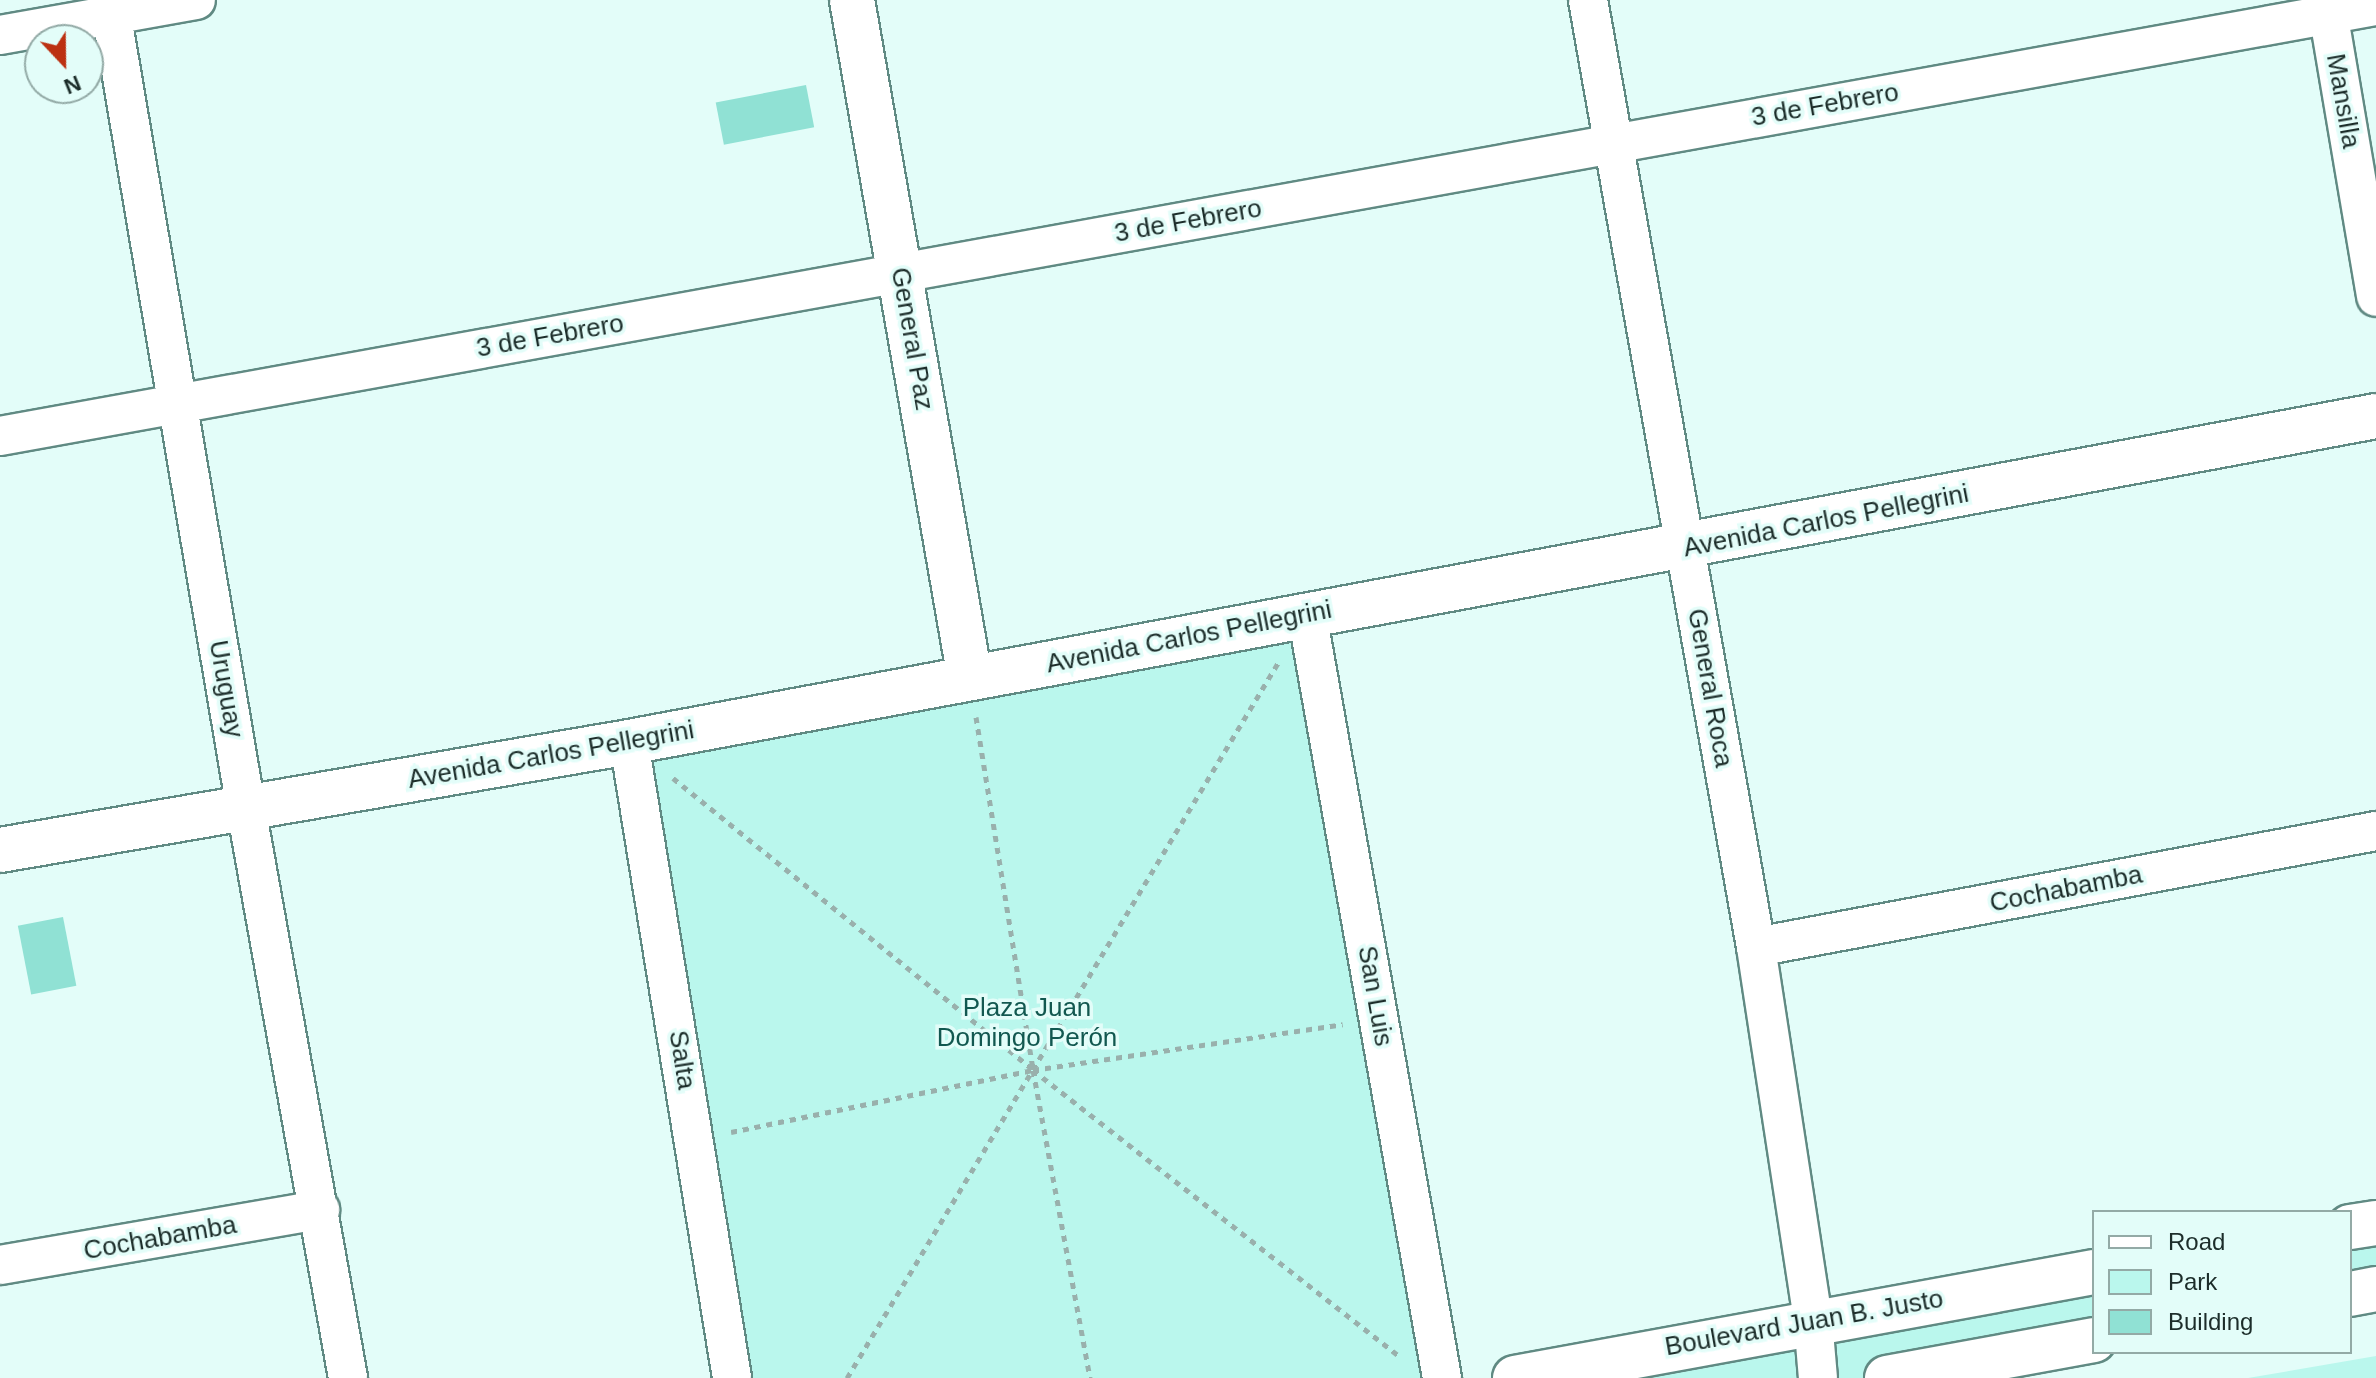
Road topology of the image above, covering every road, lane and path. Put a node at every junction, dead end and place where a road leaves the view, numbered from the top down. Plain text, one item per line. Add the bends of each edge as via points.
1 (196, 0) edge
2 (852, 0) edge
3 (1588, 0) edge
4 (2376, 6) edge
5 (2327, 7) edge
6 (110, 8) edge
7 (0, 35) edge
8 (1613, 143) junction
9 (901, 274) junction
10 (2376, 297) edge
11 (177, 403) junction
12 (2376, 416) edge
13 (0, 436) edge
14 (1686, 547) junction
15 (1307, 614) junction
16 (970, 678) junction
17 (629, 742) junction
18 (246, 808) junction
19 (2376, 831) edge
20 (0, 850) edge
21 (1756, 947) junction
22 (1379, 1019) junction
23 (1033, 1070) junction
24 (695, 1139) junction
25 (320, 1210) junction
26 (2376, 1223) edge
27 (2352, 1227) edge
28 (0, 1265) edge
29 (2092, 1272) edge
30 (2376, 1289) edge
31 (2352, 1294) edge
32 (1813, 1320) junction
33 (2092, 1340) edge
34 (1402, 1359) dead end
35 (348, 1378) edge
36 (732, 1378) edge
37 (847, 1378) edge
38 (1090, 1378) edge
39 (1442, 1378) edge
40 (1515, 1378) edge
41 (1818, 1378) edge
42 (1887, 1378) edge

1 - 6 street
2 - 9 street, General Paz
3 - 8 street, General Roca
4 - 5 street, 3 de Febrero
5 - 8 street, 3 de Febrero
5 - 10 street, Mansilla
6 - 7 street
6 - 11 street, Uruguay
8 - 9 street, 3 de Febrero
8 - 14 street, General Roca
9 - 11 street, 3 de Febrero
9 - 16 street, General Paz
11 - 13 street, 3 de Febrero
11 - 18 street, Uruguay
12 - 14 street, Avenida Carlos Pellegrini
14 - 15 street, Avenida Carlos Pellegrini
14 - 21 street, General Roca
15 - 16 street, Avenida Carlos Pellegrini
15 - 22 street, San Luis
15 - 23 path
16 - 17 street, Avenida Carlos Pellegrini
16 - 23 path
17 - 18 street, Avenida Carlos Pellegrini
17 - 23 path
17 - 24 street, Salta
18 - 20 street, Avenida Carlos Pellegrini
18 - 25 street, Uruguay
19 - 21 street, Cochabamba
21 - 32 street, General Roca
22 - 23 path
22 - 39 street, San Luis
23 - 24 path
23 - 34 path
23 - 37 path
23 - 38 path
24 - 36 street, Salta
25 - 28 street, Cochabamba
25 - 35 street, Uruguay
26 - 27 street
29 - 32 street, Boulevard Juan B. Justo
30 - 31 street
32 - 40 street, Boulevard Juan B. Justo
32 - 41 street, General Roca
33 - 42 street

